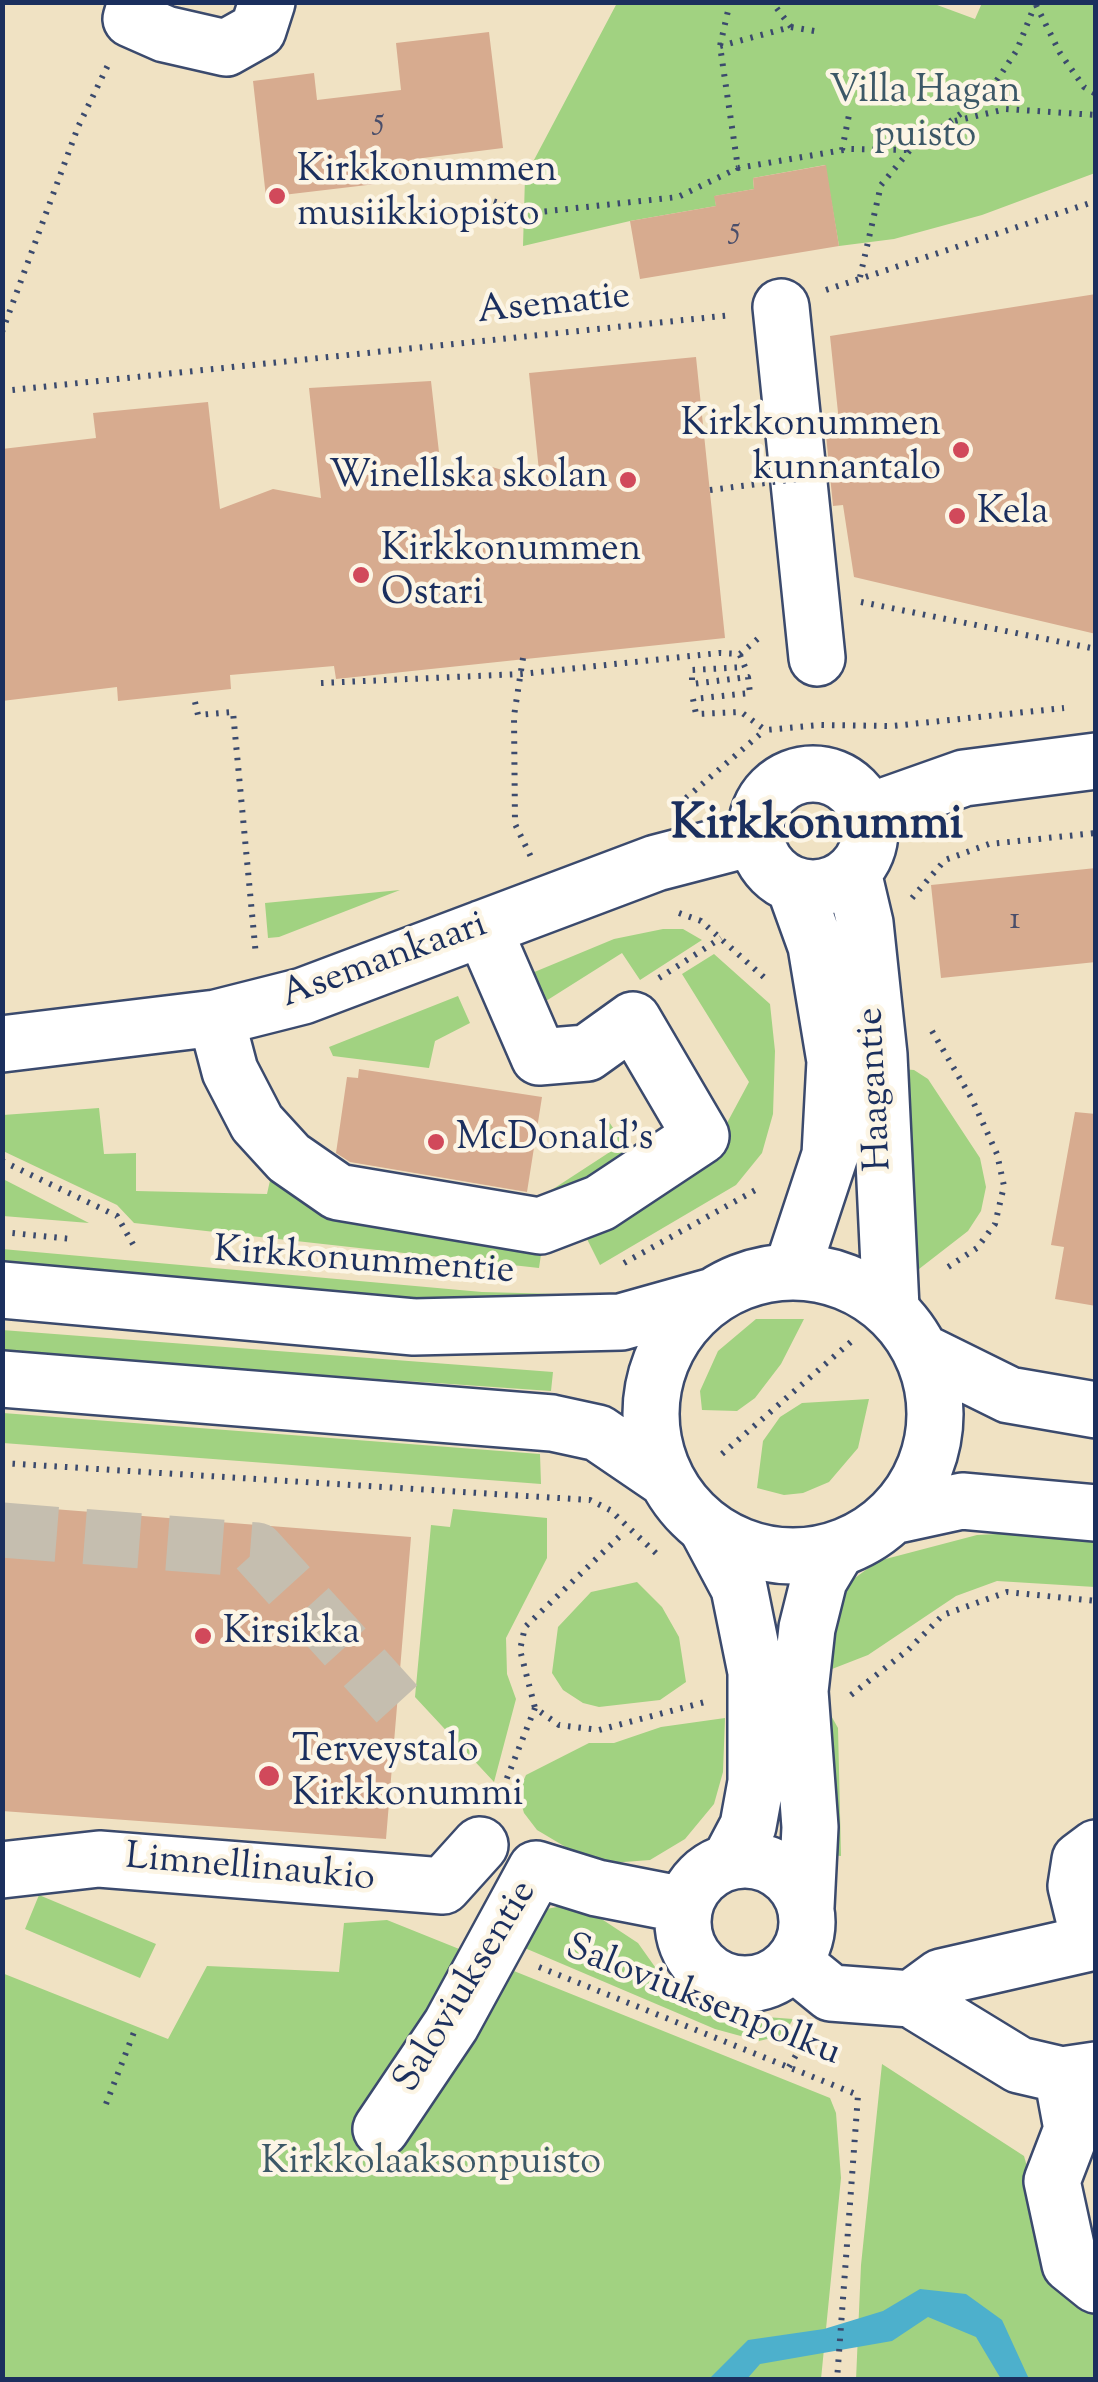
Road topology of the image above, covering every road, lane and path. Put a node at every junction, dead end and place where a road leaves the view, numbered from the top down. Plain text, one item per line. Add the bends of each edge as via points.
1 (730, 2) edge
2 (772, 2) edge
3 (1036, 4) edge
4 (133, 11) edge
5 (263, 16) edge
6 (790, 28) junction
7 (820, 32) dead end
8 (720, 46) junction
9 (1096, 94) edge
10 (1096, 115) edge
11 (849, 116) dead end
12 (949, 123) junction
13 (842, 150) junction
14 (910, 150) junction
15 (738, 168) junction
16 (484, 198) dead end
17 (1096, 201) edge
18 (859, 279) junction
19 (781, 306) junction
20 (2, 332) edge
21 (2, 391) edge
22 (828, 475) dead end
23 (710, 490) dead end
24 (811, 591) junction
25 (1096, 649) edge
26 (523, 658) dead end
27 (817, 658) dead end
28 (521, 674) junction
29 (321, 683) dead end
30 (195, 702) dead end
31 (765, 730) dead end
32 (1096, 761) edge
33 (673, 805) dead end
34 (868, 812) junction
35 (1096, 833) edge
36 (756, 837) junction
37 (550, 852) dead end
38 (532, 858) junction
39 (514, 864) dead end
40 (853, 872) junction
41 (794, 885) junction
42 (908, 909) dead end
43 (483, 928) junction
44 (721, 938) dead end
45 (270, 956) dead end
46 (922, 1014) dead end
47 (216, 1018) junction
48 (633, 1020) junction
49 (2, 1044) edge
50 (2, 1161) edge
51 (764, 1182) dead end
52 (2, 1232) edge
53 (78, 1240) dead end
54 (115, 1244) dead end
55 (134, 1246) junction
56 (154, 1248) dead end
57 (619, 1266) dead end
58 (792, 1270) junction
59 (2, 1290) edge
60 (710, 1297) junction
61 (892, 1308) junction
62 (924, 1353) junction
63 (2, 1379) edge
64 (1096, 1410) edge
65 (722, 1454) dead end
66 (2, 1463) edge
67 (666, 1480) junction
68 (1096, 1513) edge
69 (893, 1516) junction
70 (707, 1528) junction
71 (619, 1537) dead end
72 (836, 1550) junction
73 (662, 1560) dead end
74 (1096, 1601) edge
75 (835, 1694) dead end
76 (720, 1698) dead end
77 (535, 1708) junction
78 (480, 1845) joint
79 (1096, 1848) edge
80 (728, 1862) junction
81 (2, 1870) edge
82 (684, 1905) junction
83 (806, 1907) junction
84 (492, 1949) junction
85 (793, 1962) junction
86 (911, 1998) junction
87 (136, 2026) dead end
88 (1079, 2072) edge
89 (106, 2104) dead end
90 (381, 2130) dead end
91 (1096, 2285) edge
92 (836, 2380) edge

1 - 8 path
2 - 6 path
3 - 9 path via 1060,53
3 - 12 path via 1018,50 987,95
4 - 5 street via 164,34 226,48
4 - 20 path via 78,127
6 - 7 path
6 - 8 path
8 - 15 path
10 - 12 path via 1006,108
11 - 13 path
12 - 14 path
13 - 14 path
13 - 15 path
14 - 18 path via 881,186
15 - 16 path via 678,197 530,213
17 - 18 path, Asematie
18 - 19 path, Asematie
19 - 21 path, Asematie
19 - 24 street
22 - 23 path, bridge
24 - 25 path
24 - 27 street
24 - 28 path via 740,654
26 - 28 path
28 - 29 path
28 - 38 path via 514,716 515,824
30 - 45 path via 198,715 233,712 256,960
31 - 33 path
32 - 34 street via 964,778
34 - 36 street via 846,782 828,775 792,777 764,801
34 - 40 street via 869,844
35 - 42 path via 989,844 946,860
36 - 41 street via 768,866
36 - 43 street, Asemankaari via 656,863
37 - 38 path
38 - 39 path
40 - 41 street via 825,887
40 - 61 street, Haagantie via 880,1055
41 - 58 street, Haagantie via 816,946 835,1062 830,1155
43 - 47 street, Asemankaari via 303,996
43 - 48 street via 539,1058 588,1053
44 - 48 path via 644,987
46 - 61 path via 972,1099 1004,1186 995,1224 977,1248
47 - 48 street via 230,1071 257,1123 289,1158 338,1192 540,1226 600,1202 701,1136
47 - 49 street, Asemankaari
50 - 55 path via 117,1216
51 - 57 path via 756,1194
52 - 53 path
54 - 55 path
55 - 56 path
58 - 60 street via 750,1277
58 - 61 street via 846,1280
59 - 60 street, Kirkkonummentie via 414,1327 621,1322
60 - 67 street via 680,1326 660,1361 651,1401 653,1442
61 - 62 street
61 - 65 path
62 - 64 street via 1009,1395
62 - 69 street via 936,1396 934,1440 920,1482
63 - 67 street via 552,1423 598,1433
66 - 73 path via 590,1500 610,1510
67 - 70 street
68 - 69 street via 962,1501
69 - 72 street
70 - 72 street via 769,1555
70 - 80 street via 739,1588 756,1672 756,1782 748,1826
71 - 77 path via 524,1627 520,1650
72 - 83 street via 818,1580 800,1691 810,1828
74 - 75 path via 1007,1592 943,1615 849,1696
76 - 77 path via 599,1730 559,1725
77 - 78 path
78 - 81 street, Limnellinaukio via 444,1886 99,1859
79 - 86 street via 1080,1860 1076,1886 1090,1944 942,1977
80 - 82 street via 709,1870
80 - 83 street via 748,1859 784,1874
82 - 84 street, Saloviuksentie via 536,1869
82 - 85 street via 687,1948 716,1978 759,1984
83 - 85 street via 808,1926
84 - 90 street, Saloviuksentie
84 - 92 path, Saloviuksenpolku via 858,2095
85 - 86 street via 831,1993
86 - 88 street via 1019,2065
87 - 89 path
88 - 91 street via 1072,2129 1052,2181 1070,2264

